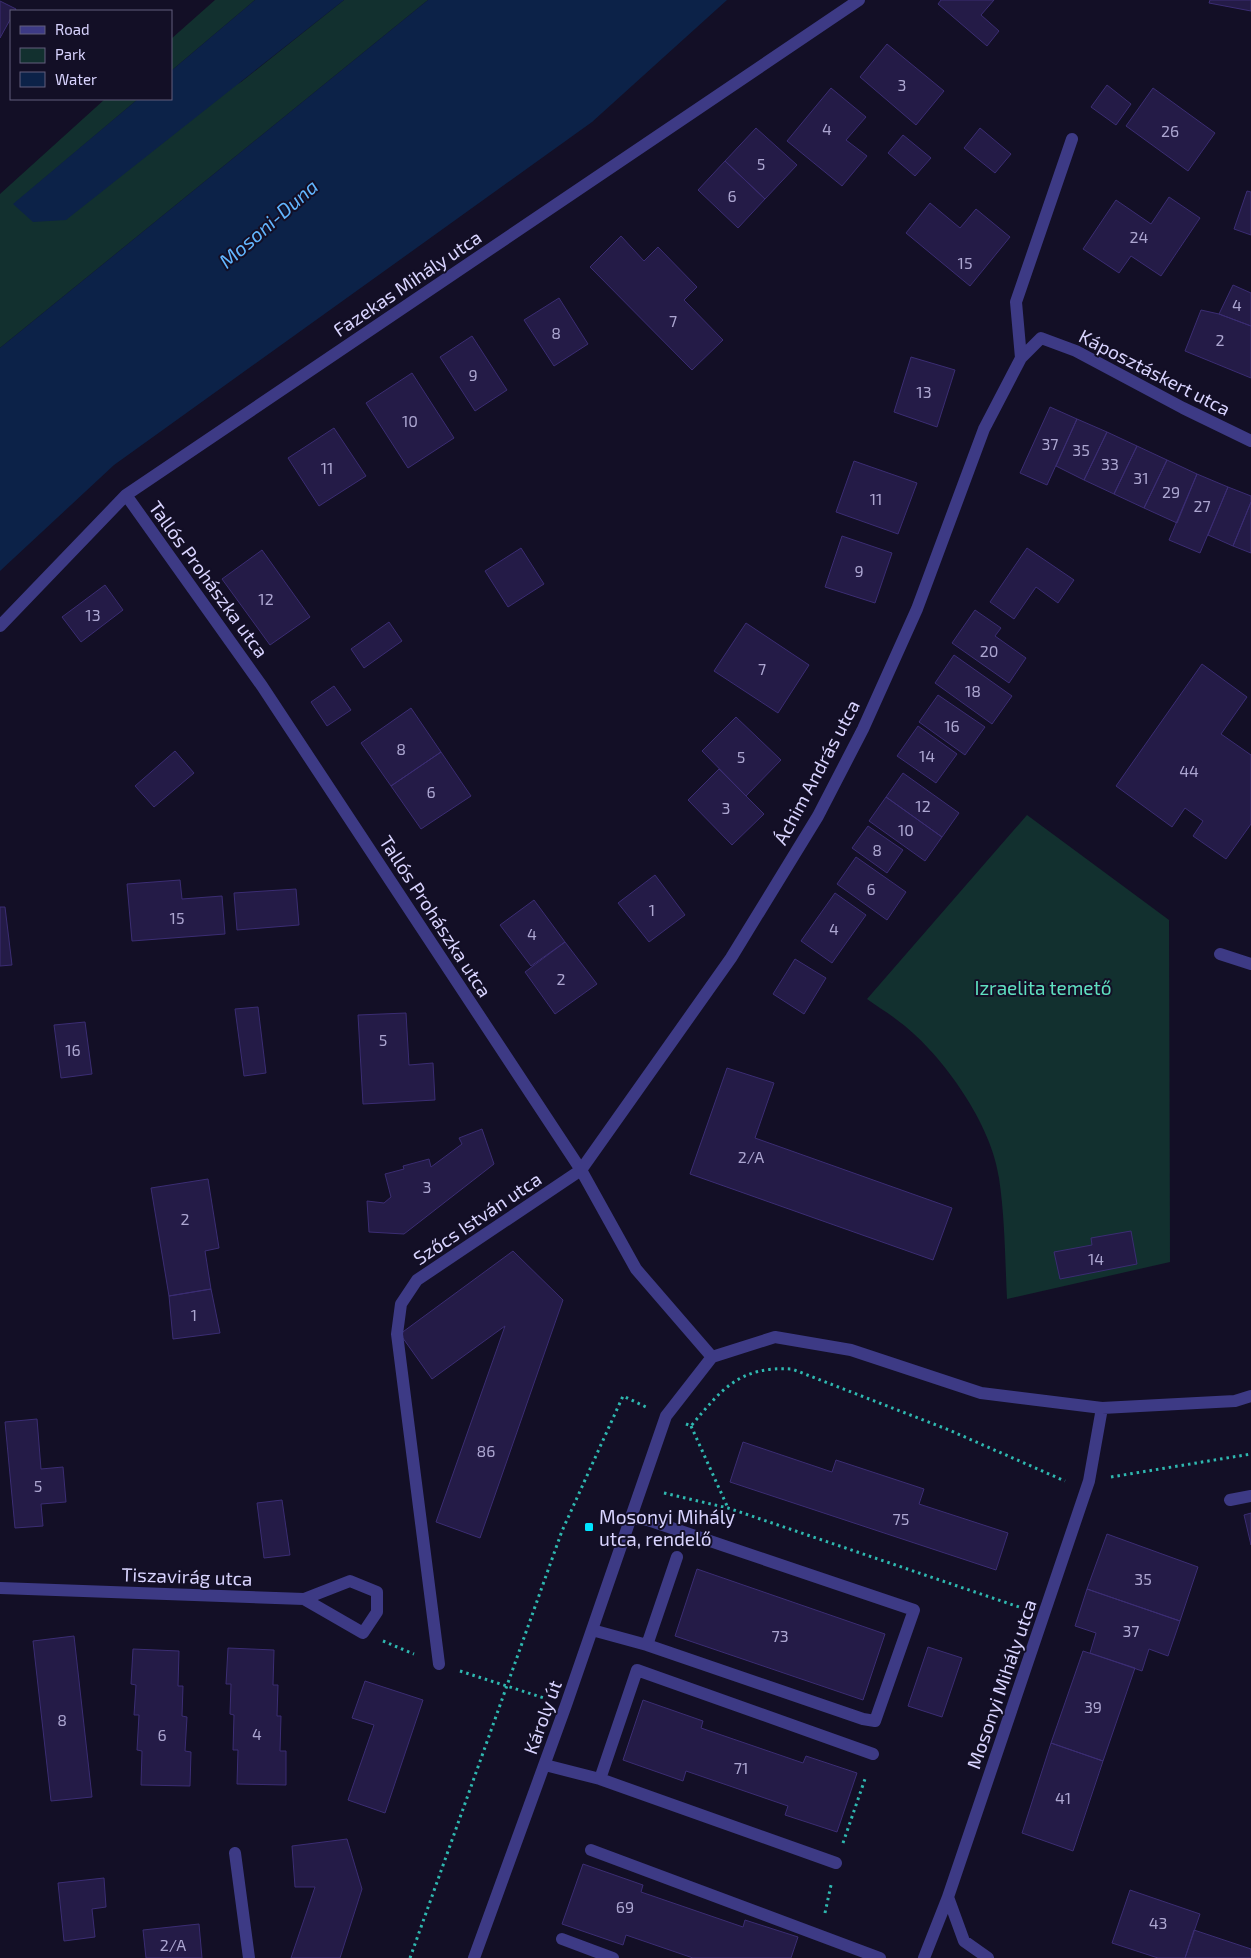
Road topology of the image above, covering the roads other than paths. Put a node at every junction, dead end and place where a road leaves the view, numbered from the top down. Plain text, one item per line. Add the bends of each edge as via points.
1 (858, 0) edge
2 (1072, 139) dead end
3 (1040, 338) joint
4 (1021, 358) junction
5 (1251, 441) edge
6 (126, 495) junction
7 (0, 626) edge
8 (1220, 954) dead end
9 (1251, 964) edge
10 (581, 1170) junction
11 (712, 1357) junction
12 (1251, 1396) edge
13 (1102, 1408) junction
14 (1251, 1496) edge
15 (1230, 1500) dead end
16 (630, 1518) junction
17 (677, 1557) dead end
18 (0, 1588) edge
19 (304, 1599) junction
20 (592, 1630) junction
21 (647, 1645) junction
22 (439, 1664) road end
23 (873, 1754) road end
24 (545, 1765) junction
25 (600, 1779) junction
26 (591, 1850) dead end
27 (235, 1853) dead end
28 (836, 1863) road end
29 (948, 1897) junction
30 (562, 1939) dead end
31 (249, 1958) edge
32 (474, 1958) edge
33 (613, 1958) edge
34 (880, 1958) edge
35 (924, 1958) edge
36 (988, 1958) edge

1 - 6 street, Fazekas Mihály utca
2 - 4 street via 1016,302
3 - 4 street, Áchim András utca
3 - 5 street, Káposztáskert utca via 1076,352
4 - 10 street, Áchim András utca via 984,429 913,618 863,729 818,816 731,958
6 - 7 street, Fazekas Mihály utca
6 - 10 street, Tallós Prohászka utca via 262,686
8 - 9 street
10 - 11 street, Tallós Prohászka utca via 636,1269
10 - 22 street, Szőcs István utca via 417,1280 401,1304 396,1334
11 - 13 street via 775,1337 851,1350 981,1393
11 - 16 street, Károly út via 666,1416
12 - 13 street via 1235,1401
13 - 29 street, Mosonyi Mihály utca via 1089,1481
14 - 15 street
16 - 20 street, Károly út
16 - 21 street via 648,1520 914,1610 875,1721
17 - 21 street
18 - 19 street, Tiszavirág utca
19 - 19 street, Tiszavirág utca via 363,1633 377,1612 378,1592 350,1581
20 - 21 street
20 - 24 street, Károly út
23 - 25 street via 636,1670
24 - 25 street
24 - 32 street, Károly út
25 - 28 street
26 - 34 street
27 - 31 street
29 - 35 street, Mosonyi Mihály utca
29 - 36 street via 964,1941
30 - 33 street

